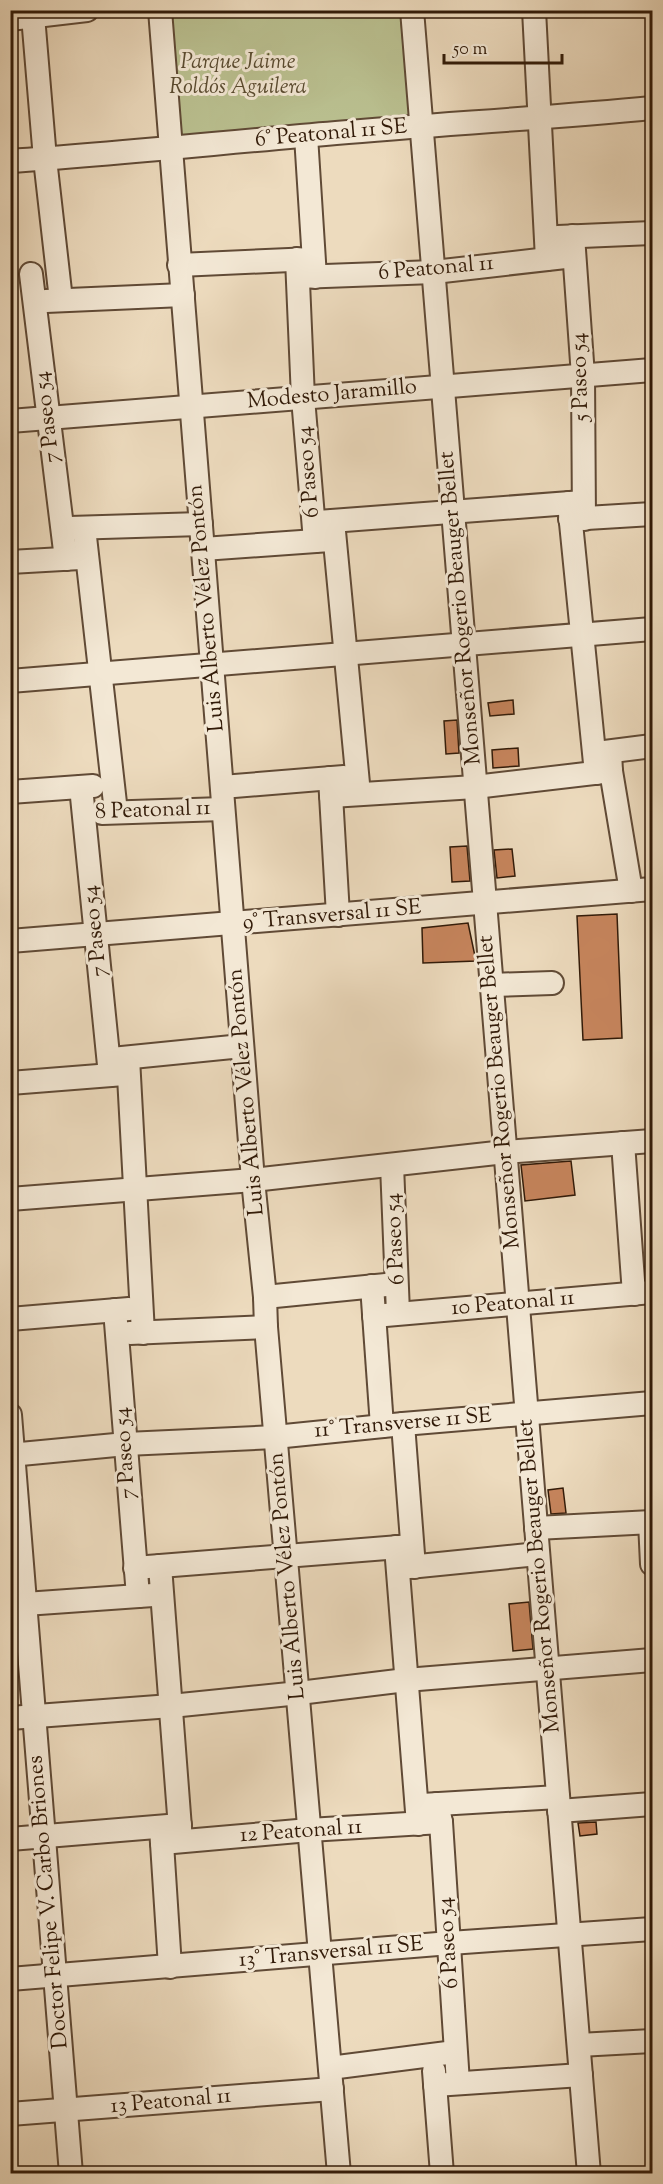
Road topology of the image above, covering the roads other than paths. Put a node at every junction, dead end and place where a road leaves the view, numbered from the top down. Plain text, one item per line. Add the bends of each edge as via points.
1 (87, 10) edge
2 (160, 10) edge
3 (412, 10) edge
4 (534, 10) edge
5 (22, 17) edge
6 (652, 108) edge
7 (538, 119) junction
8 (422, 126) junction
9 (306, 136) junction
10 (171, 150) junction
11 (45, 159) junction
12 (10, 161) edge
13 (652, 233) edge
14 (573, 246) junction
15 (546, 248) junction
16 (179, 265) junction
17 (306, 268) junction
18 (434, 272) junction
19 (58, 273) junction
20 (21, 276) edge
21 (183, 295) junction
22 (60, 300) junction
23 (35, 301) junction
24 (652, 370) edge
25 (583, 376) junction
26 (443, 386) junction
27 (303, 398) junction
28 (191, 407) junction
29 (48, 418) junction
30 (10, 421) edge
31 (576, 511) junction
32 (453, 512) junction
33 (652, 514) edge
34 (201, 524) junction
35 (73, 528) junction
36 (324, 531) junction
37 (203, 549) junction
38 (77, 559) junction
39 (10, 562) edge
40 (652, 629) edge
41 (583, 634) junction
42 (464, 645) junction
43 (346, 654) junction
44 (212, 665) junction
45 (101, 674) junction
46 (10, 681) edge
47 (652, 746) edge
48 (603, 762) junction
49 (113, 784) junction
50 (358, 785) junction
51 (81, 787) junction
52 (331, 787) junction
53 (475, 787) junction
54 (10, 792) edge
55 (223, 798) junction
56 (116, 812) junction
57 (83, 814) junction
58 (642, 890) edge
59 (484, 903) junction
60 (339, 915) junction
61 (232, 924) junction
62 (96, 934) junction
63 (10, 941) edge
64 (552, 983) dead end
65 (491, 985) junction
66 (242, 1046) junction
67 (119, 1067) junction
68 (10, 1083) edge
69 (652, 1141) edge
70 (623, 1143) junction
71 (505, 1152) junction
72 (392, 1165) junction
73 (253, 1180) junction
74 (135, 1190) junction
75 (10, 1199) edge
76 (646, 1280) edge
77 (399, 1284) junction
78 (372, 1286) junction
79 (265, 1297) junction
80 (517, 1304) junction
81 (141, 1308) junction
82 (115, 1310) junction
83 (398, 1313) junction
84 (374, 1316) junction
85 (10, 1319) edge
86 (266, 1327) junction
87 (142, 1333) junction
88 (117, 1334) junction
89 (652, 1403) edge
90 (526, 1413) junction
91 (10, 1415) edge
92 (393, 1425) junction
93 (275, 1437) junction
94 (126, 1444) junction
95 (12, 1455) edge
96 (536, 1528) junction
97 (652, 1539) edge
98 (538, 1554) junction
99 (286, 1556) junction
100 (405, 1557) junction
101 (160, 1566) junction
102 (135, 1568) junction
103 (162, 1594) junction
104 (138, 1596) junction
105 (25, 1604) junction
106 (652, 1660) edge
107 (548, 1668) junction
108 (406, 1680) junction
109 (298, 1693) junction
110 (171, 1706) junction
111 (34, 1716) junction
112 (10, 1718) edge
113 (559, 1804) junction
114 (652, 1804) edge
115 (428, 1814) junction
116 (309, 1830) junction
117 (171, 1834) junction
118 (44, 1836) junction
119 (10, 1839) edge
120 (652, 1929) edge
121 (570, 1935) junction
122 (450, 1943) junction
123 (320, 1955) junction
124 (170, 1967) junction
125 (55, 1976) junction
126 (10, 1979) edge
127 (652, 2041) edge
128 (579, 2046) junction
129 (455, 2052) junction
130 (432, 2055) junction
131 (581, 2075) junction
132 (331, 2078) junction
133 (458, 2083) junction
134 (435, 2085) junction
135 (66, 2110) junction
136 (10, 2114) edge
137 (71, 2174) edge
138 (339, 2174) edge
139 (442, 2174) edge
140 (589, 2174) edge

1 - 5 street
2 - 10 street, Luis Alberto Vélez Pontón
3 - 8 street, Monseñor Rogerio Beauger Bellet
4 - 7 street
5 - 11 street
6 - 7 street, 6° Peatonal 11 SE
7 - 8 street, 6° Peatonal 11 SE
7 - 15 street
8 - 9 street, 6° Peatonal 11 SE
8 - 18 street, Monseñor Rogerio Beauger Bellet
9 - 10 street, 6° Peatonal 11 SE
9 - 17 street, 6 Paseo 54
10 - 11 street, 6° Peatonal 11 SE
10 - 16 street, Luis Alberto Vélez Pontón
11 - 12 street, 6° Peatonal 11 SE
11 - 19 street
13 - 14 street, 6 Peatonal 11
14 - 15 street, 6 Peatonal 11
14 - 25 street, 5 Paseo 54
15 - 18 street, 6 Peatonal 11
16 - 17 street, 6 Peatonal 11
16 - 21 street, Luis Alberto Vélez Pontón
17 - 18 street, 6 Peatonal 11
17 - 27 street, 6 Paseo 54
18 - 26 street, Monseñor Rogerio Beauger Bellet
19 - 20 street
19 - 22 street
20 - 23 street, 7 Paseo 54
21 - 22 street
21 - 28 street, Luis Alberto Vélez Pontón
22 - 23 street
23 - 29 street, 7 Paseo 54
24 - 25 street, Modesto Jaramillo
25 - 26 street, Modesto Jaramillo
25 - 31 street, 5 Paseo 54
26 - 27 street, Modesto Jaramillo
26 - 32 street, Monseñor Rogerio Beauger Bellet
27 - 28 street, Modesto Jaramillo
27 - 36 street, 6 Paseo 54
28 - 29 street, Modesto Jaramillo
28 - 34 street, Luis Alberto Vélez Pontón
29 - 30 street, Modesto Jaramillo
29 - 35 street, 7 Paseo 54
31 - 32 street
31 - 33 street
31 - 41 street, 5 Paseo 54
32 - 36 street
32 - 42 street, Monseñor Rogerio Beauger Bellet
34 - 35 street
34 - 37 street, Luis Alberto Vélez Pontón
35 - 38 street, 7 Paseo 54
36 - 37 street
36 - 43 street, 6 Paseo 54
37 - 44 street, Luis Alberto Vélez Pontón
38 - 39 street
38 - 45 street, 7 Paseo 54
40 - 41 street
41 - 42 street
41 - 48 street, 5 Paseo 54
42 - 43 street
42 - 53 street, Monseñor Rogerio Beauger Bellet
43 - 44 street
43 - 50 street, 6 Paseo 54
44 - 45 street
44 - 55 street, Luis Alberto Vélez Pontón
45 - 46 street
45 - 49 street, 7 Paseo 54
47 - 48 street, 8 Peatonal 11
48 - 53 street, 8 Peatonal 11
48 - 58 street, 5 Paseo 54
49 - 51 street, 8 Peatonal 11
49 - 56 street, 7 Paseo 54
50 - 52 street, 8 Peatonal 11
50 - 53 street, 8 Peatonal 11
51 - 54 street, 8 Peatonal 11
51 - 57 street, 7 Paseo 54
52 - 55 street, 8 Peatonal 11
52 - 60 street
53 - 59 street, Monseñor Rogerio Beauger Bellet
55 - 56 street, 8 Peatonal 11
55 - 61 street, Luis Alberto Vélez Pontón
56 - 57 street, 8 Peatonal 11
57 - 62 street, 7 Paseo 54
58 - 59 street, 9° Transversal 11 SE
59 - 60 street, 9° Transversal 11 SE
59 - 65 street, Monseñor Rogerio Beauger Bellet
60 - 61 street, 9° Transversal 11 SE
61 - 62 street, 9° Transversal 11 SE
61 - 66 street, Luis Alberto Vélez Pontón
62 - 63 street, 9° Transversal 11 SE
62 - 67 street, 7 Paseo 54
64 - 65 street
65 - 71 street, Monseñor Rogerio Beauger Bellet
66 - 67 street
66 - 73 street, Luis Alberto Vélez Pontón
67 - 68 street
67 - 74 street, 7 Paseo 54
69 - 70 street
70 - 71 street
70 - 76 street
71 - 72 street
71 - 80 street, Monseñor Rogerio Beauger Bellet
72 - 73 street
72 - 77 street, 6 Paseo 54
73 - 74 street
73 - 79 street, Luis Alberto Vélez Pontón
74 - 75 street
74 - 81 street, 7 Paseo 54
76 - 80 street, 10 Peatonal 11
77 - 78 street
77 - 83 street, 6 Paseo 54
78 - 79 street
78 - 84 street, 6 Paseo 54
79 - 86 street, Luis Alberto Vélez Pontón
80 - 83 street, 10 Peatonal 11
80 - 90 street, Monseñor Rogerio Beauger Bellet
81 - 82 street
81 - 87 street, 7 Paseo 54
82 - 85 street
82 - 88 street, 7 Paseo 54
83 - 84 street, 10 Peatonal 11
84 - 92 street, 6 Paseo 54
86 - 87 street
86 - 93 street, Luis Alberto Vélez Pontón
87 - 88 street
88 - 94 street, 7 Paseo 54
89 - 90 street, 11° Transverse 11 SE
90 - 92 street, 11° Transverse 11 SE
90 - 96 street, Monseñor Rogerio Beauger Bellet
91 - 95 street, Doctor Felipe V. Carbo Briones
92 - 93 street, 11° Transverse 11 SE
92 - 100 street, 6 Paseo 54
93 - 94 street, 11° Transverse 11 SE
93 - 99 street, Luis Alberto Vélez Pontón
94 - 95 street, 11° Transverse 11 SE
94 - 102 street, 7 Paseo 54
95 - 105 street, Doctor Felipe V. Carbo Briones
96 - 97 street
96 - 98 street, Monseñor Rogerio Beauger Bellet
98 - 100 street
98 - 107 street, Monseñor Rogerio Beauger Bellet
99 - 100 street
99 - 101 street
99 - 109 street, Luis Alberto Vélez Pontón
100 - 108 street, 6 Paseo 54
101 - 102 street
101 - 103 street
102 - 104 street, 7 Paseo 54
103 - 104 street
103 - 110 street
104 - 105 street
105 - 111 street, Doctor Felipe V. Carbo Briones
106 - 107 street
107 - 108 street
107 - 113 street, Monseñor Rogerio Beauger Bellet
108 - 109 street
108 - 115 street, 6 Paseo 54
109 - 110 street
109 - 116 street, Luis Alberto Vélez Pontón
110 - 111 street
110 - 117 street
111 - 112 street
111 - 118 street, Doctor Felipe V. Carbo Briones
113 - 114 street, 12 Peatonal 11
113 - 115 street, 12 Peatonal 11
113 - 121 street, Monseñor Rogerio Beauger Bellet
115 - 116 street, 12 Peatonal 11
115 - 122 street, 6 Paseo 54
116 - 117 street, 12 Peatonal 11
116 - 123 street, Luis Alberto Vélez Pontón
117 - 118 street, 12 Peatonal 11
117 - 124 street
118 - 119 street, 12 Peatonal 11
118 - 125 street, Doctor Felipe V. Carbo Briones
120 - 121 street, 13° Transversal 11 SE
121 - 122 street, 13° Transversal 11 SE
121 - 128 street, Monseñor Rogerio Beauger Bellet
122 - 123 street, 13° Transversal 11 SE
122 - 129 street, 6 Paseo 54
123 - 124 street, 13° Transversal 11 SE
123 - 132 street, Luis Alberto Vélez Pontón
124 - 125 street, 13° Transversal 11 SE
125 - 126 street, 13° Transversal 11 SE
125 - 135 street, Doctor Felipe V. Carbo Briones
127 - 128 street
128 - 131 street, Monseñor Rogerio Beauger Bellet
129 - 130 street, 13 Peatonal 11
129 - 133 street, 6 Paseo 54
130 - 132 street, 13 Peatonal 11
130 - 134 street
131 - 133 street
131 - 140 street, Monseñor Rogerio Beauger Bellet
132 - 135 street, 13 Peatonal 11
132 - 138 street, Luis Alberto Vélez Pontón
133 - 134 street
134 - 139 street
135 - 136 street, 13 Peatonal 11
135 - 137 street, Doctor Felipe V. Carbo Briones

